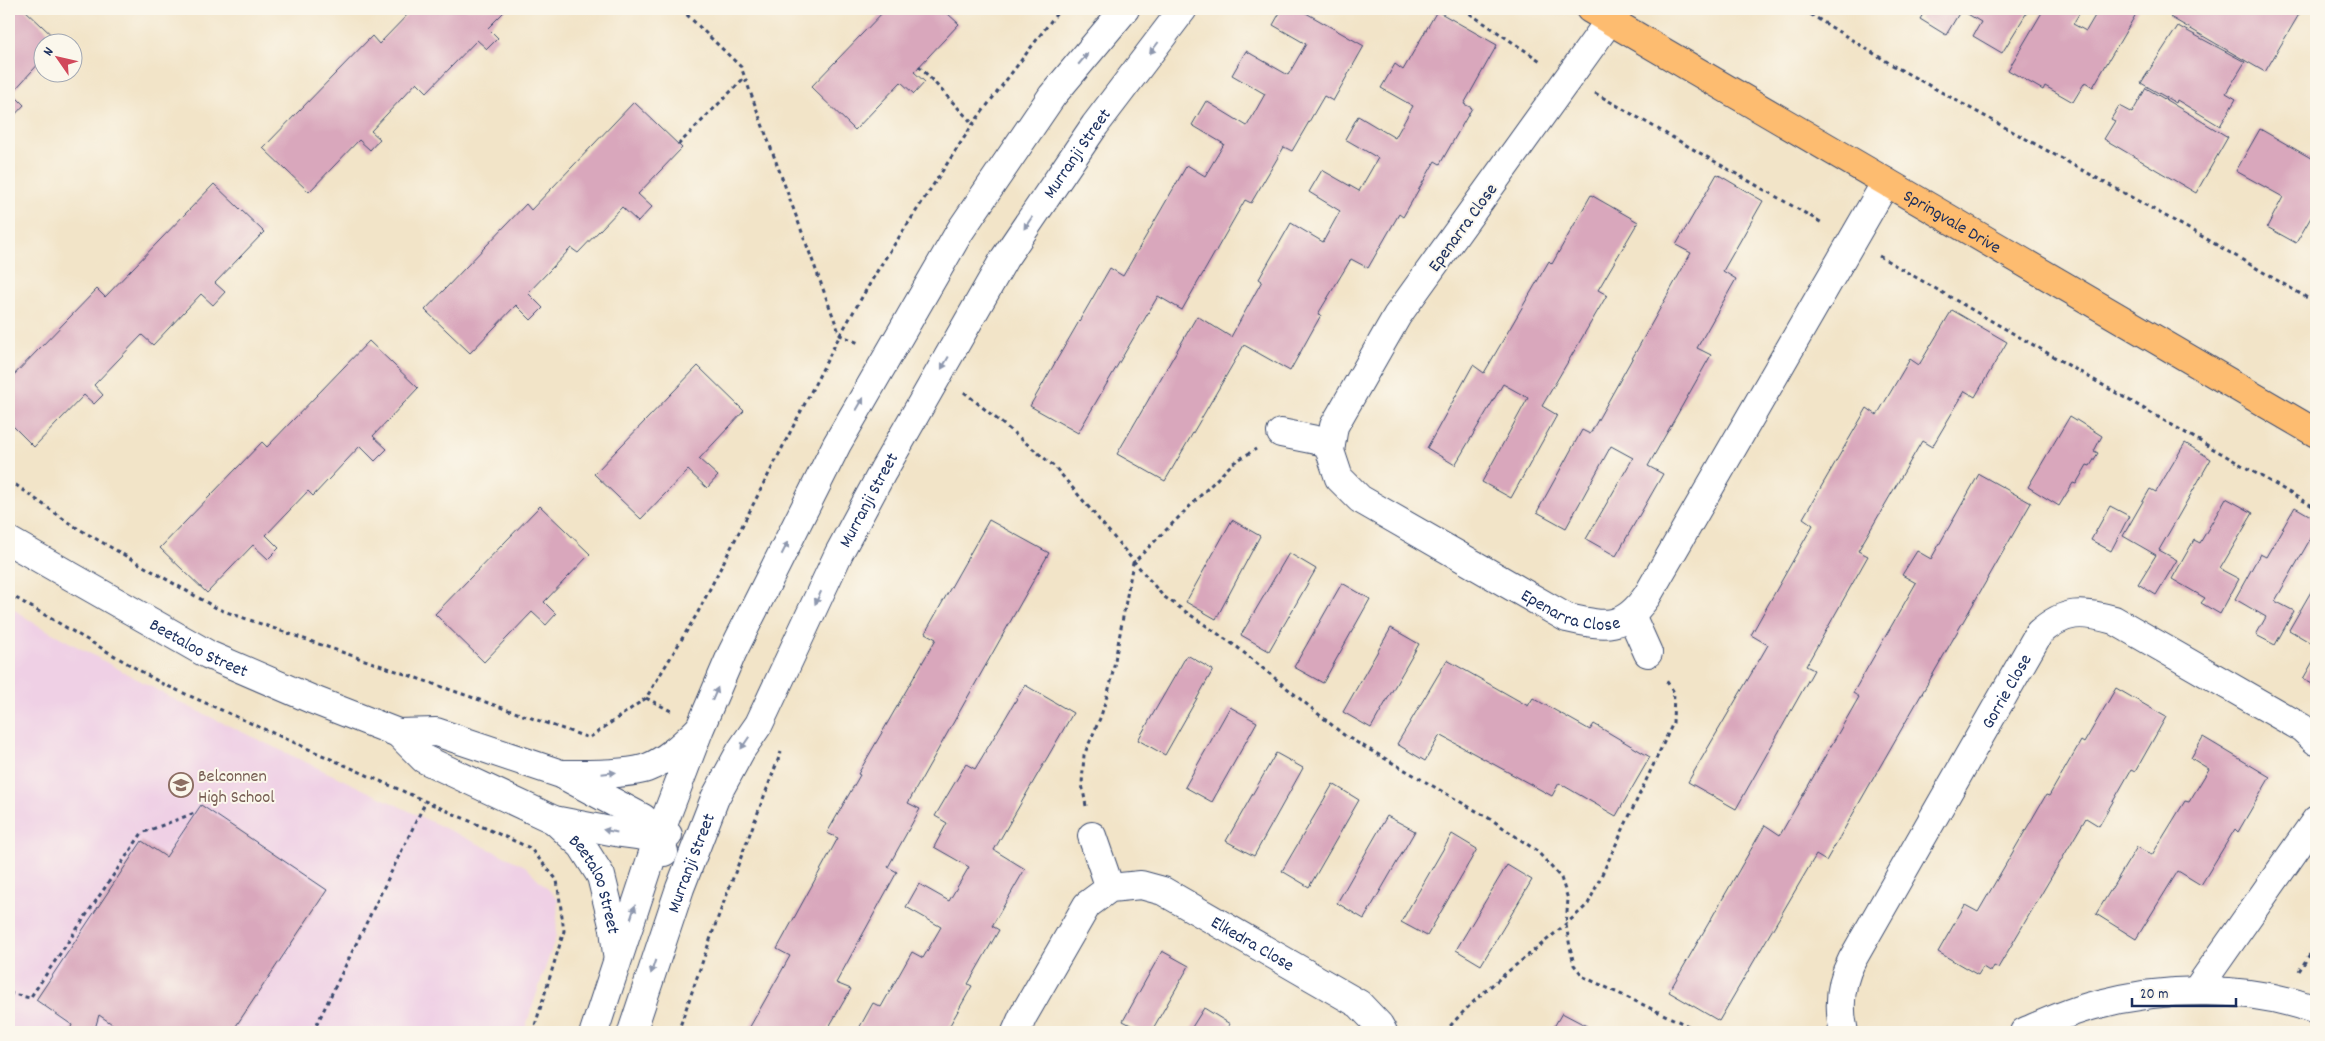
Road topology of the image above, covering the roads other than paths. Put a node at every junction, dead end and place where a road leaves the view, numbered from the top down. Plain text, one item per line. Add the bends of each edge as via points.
1 (1125, 9) edge
2 (1183, 9) edge
3 (1600, 15) edge
4 (1886, 182) junction
5 (1281, 433) road end
6 (2316, 433) edge
7 (1331, 443) junction
8 (9, 540) edge
9 (1631, 615) junction
10 (1648, 653) road end
11 (700, 728) junction
12 (398, 733) junction
13 (2316, 741) edge
14 (560, 774) junction
15 (715, 798) junction
16 (554, 820) junction
17 (2316, 820) edge
18 (1092, 836) road end
19 (658, 838) junction
20 (680, 888) junction
21 (1110, 888) junction
22 (618, 958) junction
23 (2196, 991) junction
24 (2316, 1010) edge
25 (594, 1032) edge
26 (632, 1032) edge
27 (1016, 1032) edge
28 (1383, 1032) edge
29 (1844, 1032) edge
30 (2024, 1032) edge

11 -> 1 street via 732,653 837,444 960,231 1052,96
2 -> 15 street, Murranji Street via 1095,125 1004,259 883,470 839,553 759,724
3 - 4 main road, Springvale Drive
3 - 7 street, Epenarra Close via 1569,78 1397,316 1334,426
4 - 6 main road, Springvale Drive
4 - 9 street, Epenarra Close via 1647,596
5 - 7 street
7 - 9 street, Epenarra Close via 1330,451 1339,478 1360,499 1567,618 1599,625 1620,622
8 - 12 street, Beetaloo Street via 209,655
9 - 10 street, Epenarra Close
14 -> 11 street, Beetaloo Street via 604,774 648,768 678,750
11 - 19 street
12 - 14 street, Beetaloo Street via 436,732
12 - 16 street, Beetaloo Street via 424,759
13 - 29 street, Gorrie Close via 2302,728 2114,620 2093,614 2072,614 2053,621 2039,634 1852,960 1844,976 1839,1012
14 - 19 street, Beetaloo Street via 643,818
15 - 19 street via 692,820 671,834
15 - 20 street, Murranji Street
19 -> 16 street, Beetaloo Street
16 - 22 street, Beetaloo Street via 582,846 601,876
17 - 23 street
18 - 21 street
19 - 20 street, Beetaloo Street
22 -> 19 street
20 -> 26 street, Murranji Street
21 - 27 street via 1087,905
21 - 28 street, Elkedra Close via 1141,885 1162,891 1359,1004
22 - 25 street
23 - 24 street via 2230,992 2298,1003
23 - 30 street via 2096,1004

